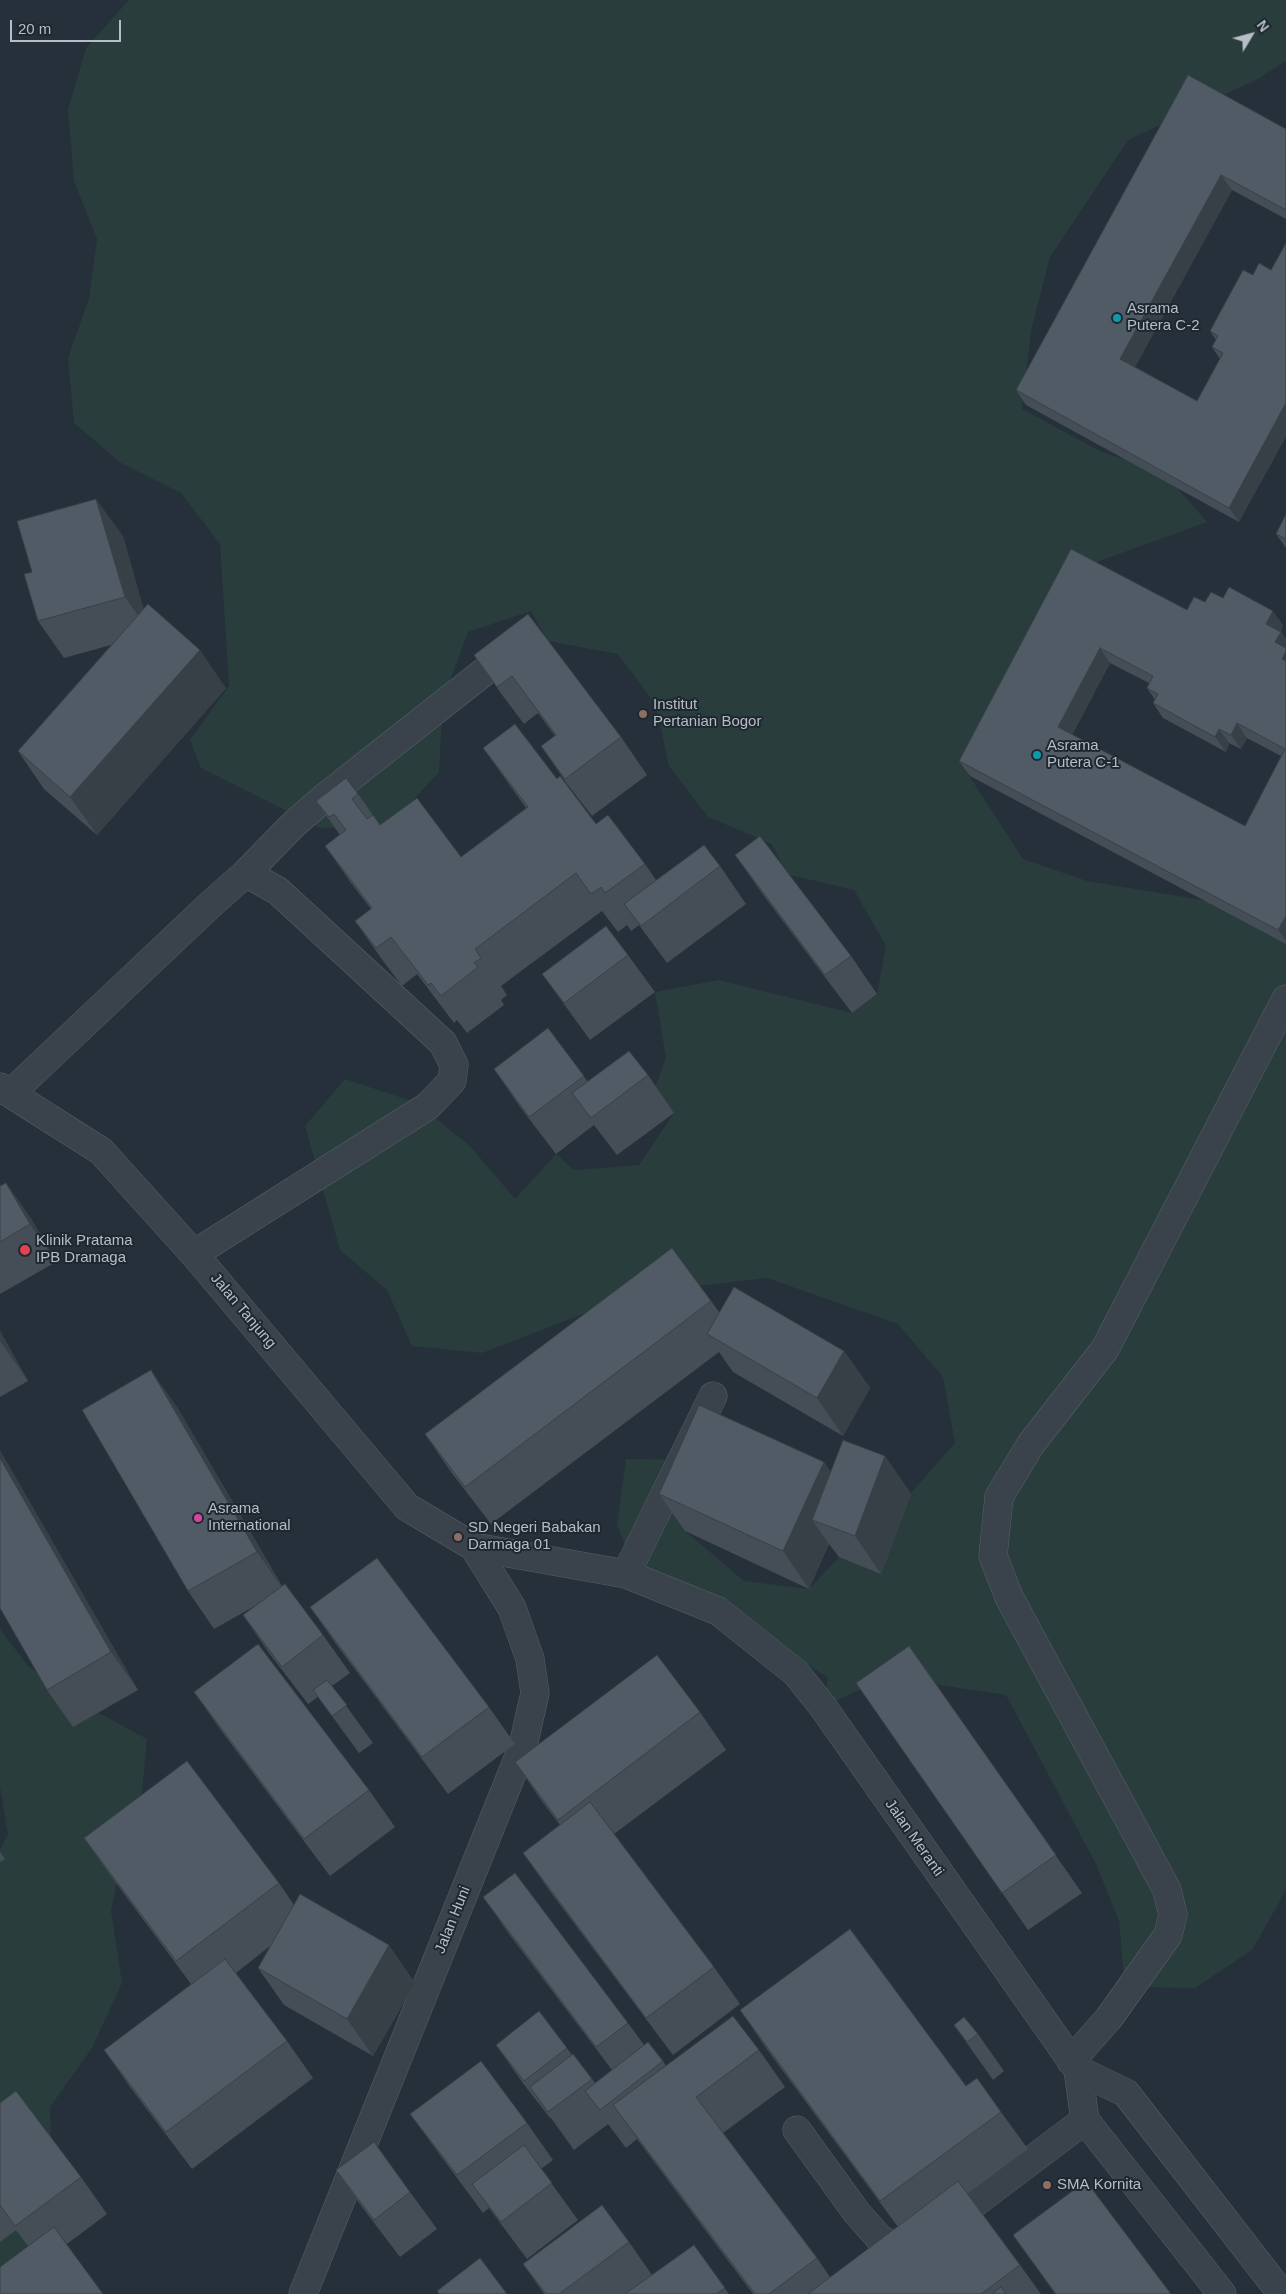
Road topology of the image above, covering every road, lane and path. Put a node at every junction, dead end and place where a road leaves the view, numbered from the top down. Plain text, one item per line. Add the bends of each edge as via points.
1 (490, 668) edge
2 (246, 873) junction
3 (1286, 999) edge
4 (6, 1090) edge
5 (194, 1254) junction
6 (713, 1396) dead end
7 (474, 1547) junction
8 (626, 1574) junction
9 (1074, 2066) junction
10 (1085, 2120) junction
11 (797, 2130) edge
12 (303, 2294) edge
13 (1222, 2294) edge
14 (1282, 2294) edge

1 - 2 lane via 293,825
2 - 4 lane
2 - 5 lane via 278,891 443,1043 454,1065 452,1081 428,1106
3 - 9 lane via 1105,1349 1031,1444 999,1497 993,1556 1009,1597 1167,1890 1173,1915 1168,1934
4 - 5 lane, Jalan Tanjung via 101,1151
5 - 7 lane, Jalan Tanjung via 407,1506
6 - 8 lane
7 - 8 lane, Jalan Meranti
7 - 12 lane, Jalan Huni via 512,1608 530,1658 535,1693 522,1746
8 - 9 lane, Jalan Meranti via 718,1611 796,1674 823,1707
9 - 10 lane, Jalan Meranti
9 - 14 lane via 1126,2093
10 - 11 lane via 931,2236 913,2246 896,2247 880,2239 857,2213
10 - 13 lane

